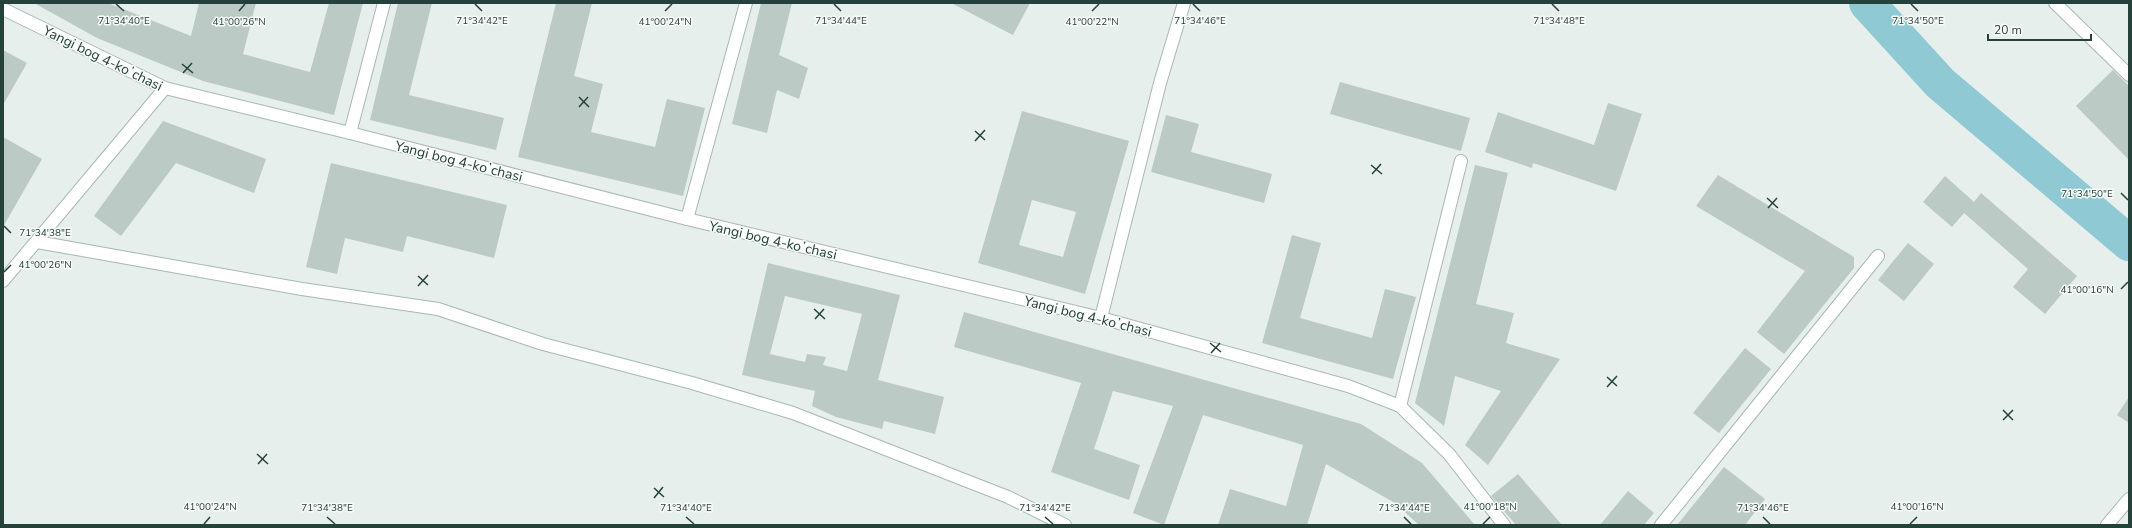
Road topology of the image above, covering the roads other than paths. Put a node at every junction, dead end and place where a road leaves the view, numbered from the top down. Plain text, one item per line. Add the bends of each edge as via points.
1 (384, 3) edge
2 (746, 3) edge
3 (1184, 3) edge
4 (2055, 3) edge
5 (3, 9) edge
6 (2129, 76) edge
7 (164, 88) junction
8 (350, 133) junction
9 (1461, 161) dead end
10 (687, 219) junction
11 (37, 242) junction
12 (1878, 256) dead end
13 (3, 281) edge
14 (1101, 318) junction
15 (1400, 406) junction
16 (2129, 500) edge
17 (1065, 525) edge
18 (1504, 525) edge
19 (1661, 525) edge
20 (2107, 525) edge

1 - 8 street
2 - 10 street
3 - 14 street via 1160,83
4 - 6 street
5 - 7 street, Yangi bog 4-koʼchasi
7 - 8 street, Yangi bog 4-koʼchasi
7 - 11 street
8 - 10 street, Yangi bog 4-koʼchasi
9 - 15 street
10 - 14 street, Yangi bog 4-koʼchasi
11 - 13 street
11 - 17 street via 302,289 438,309 543,344 692,383 793,413 1008,497
12 - 19 street
14 - 15 street, Yangi bog 4-koʼchasi via 1348,386
15 - 18 street, Yangi bog 4-koʼchasi via 1449,454
16 - 20 street

